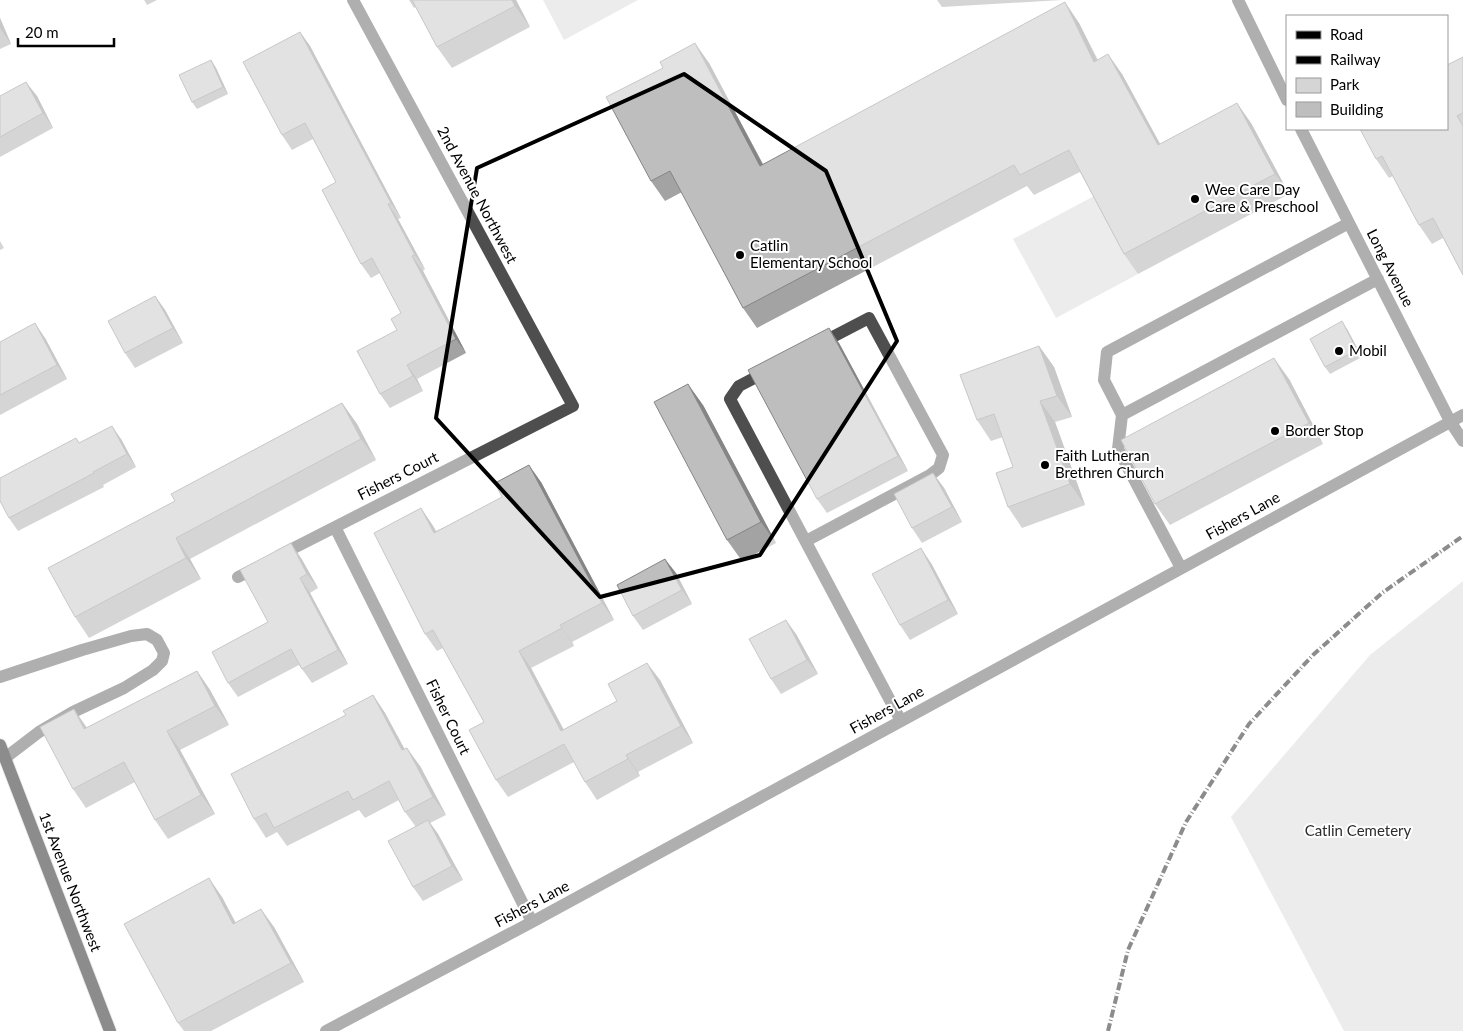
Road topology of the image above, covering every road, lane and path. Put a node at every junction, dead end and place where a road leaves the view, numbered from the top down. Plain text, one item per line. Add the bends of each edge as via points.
1 (353, 0) edge
2 (1238, 0) edge
3 (1286, 98) edge
4 (1302, 130) edge
5 (1350, 223) junction
6 (1378, 279) junction
7 (808, 350) edge
8 (782, 364) edge
9 (573, 406) joint
10 (1463, 414) edge
11 (1122, 415) junction
12 (1450, 421) junction
13 (1463, 442) edge
14 (335, 526) junction
15 (806, 541) junction
16 (1181, 568) junction
17 (238, 577) edge
18 (0, 677) edge
19 (901, 721) junction
20 (0, 745) edge
21 (5, 758) junction
22 (532, 922) junction
23 (110, 1031) edge
24 (326, 1031) edge

1 - 9 street, 2nd Avenue Northwest
2 - 3 street
4 - 5 street, Long Avenue
5 - 6 street, Long Avenue
5 - 11 street via 1107,352 1104,380
6 - 11 street
6 - 12 street, Long Avenue
7 - 15 street via 869,318 942,455 939,468 930,475
8 - 15 street via 739,386 730,399
9 - 14 street, Fishers Court
10 - 12 street, Fishers Lane
11 - 16 street via 1118,449
12 - 13 street, Long Avenue
12 - 16 street, Fishers Lane
14 - 17 street, Fishers Court
14 - 22 street, Fisher Court
15 - 19 street
16 - 19 street, Fishers Lane
18 - 21 street via 131,636 147,634 157,640 164,653 154,670 73,712
19 - 22 street, Fishers Lane
20 - 21 main road, 1st Avenue Northwest
21 - 23 main road, 1st Avenue Northwest
22 - 24 street, Fishers Lane

